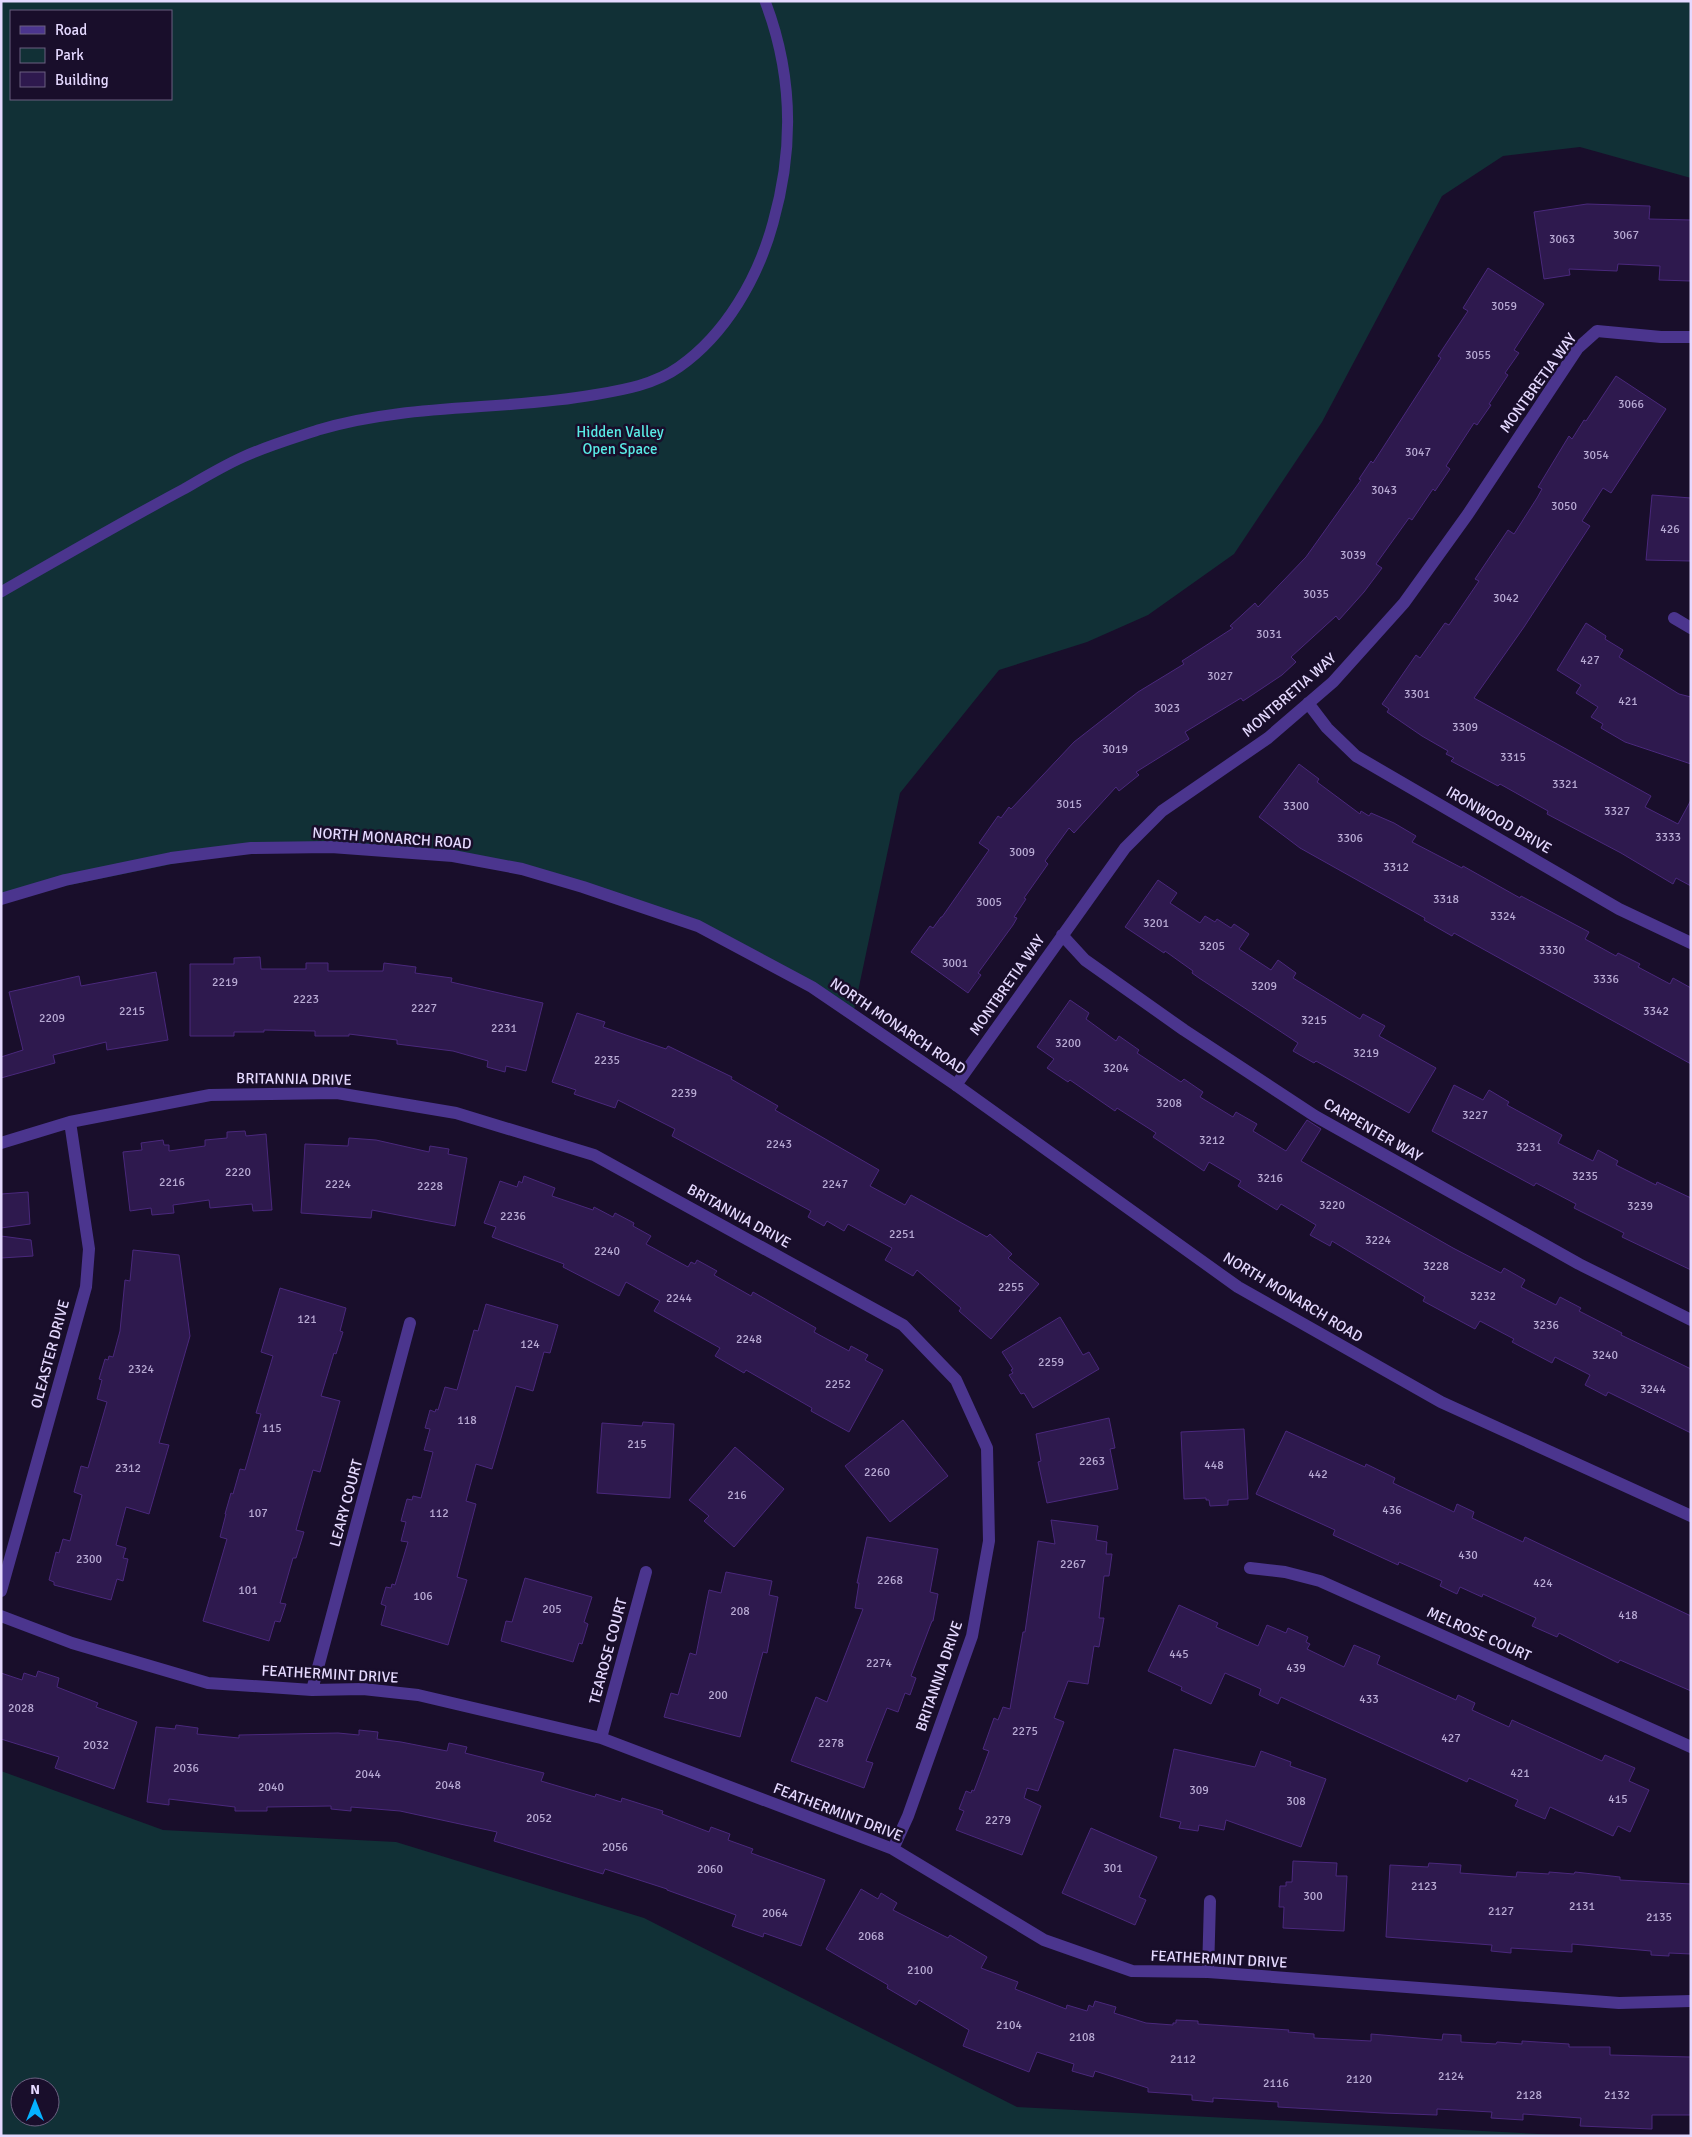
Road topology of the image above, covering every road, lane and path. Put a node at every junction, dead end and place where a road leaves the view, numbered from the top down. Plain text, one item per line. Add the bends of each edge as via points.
1 (764, 1) edge
2 (1691, 337) edge
3 (1, 592) edge
4 (1674, 618) dead end
5 (1691, 628) edge
6 (1308, 703) junction
7 (1, 899) edge
8 (1062, 935) junction
9 (1691, 943) edge
10 (956, 1085) junction
11 (70, 1122) junction
12 (1, 1143) edge
13 (1691, 1320) edge
14 (410, 1324) dead end
15 (1691, 1516) edge
16 (1250, 1568) dead end
17 (646, 1572) dead end
18 (1, 1591) edge
19 (1, 1616) edge
20 (312, 1690) junction
21 (601, 1738) junction
22 (1691, 1747) edge
23 (894, 1849) junction
24 (1210, 1901) dead end
25 (1208, 1972) junction
26 (1691, 2001) edge

1 - 3 lane via 785,73 788,134 782,190 766,247 741,299 710,340 677,369 634,388 575,398 382,416 320,430 244,456
2 - 6 street, MONTBRETIA WAY via 1597,331 1578,348 1468,514 1404,603 1333,682
4 - 5 street
6 - 8 street, MONTBRETIA WAY via 1268,738 1162,811 1125,848
6 - 9 street, IRONWOOD DRIVE via 1327,728 1356,756 1619,909
7 - 10 street, NORTH MONARCH ROAD via 65,880 171,858 251,848 331,847 453,856 522,869 698,926 812,987
8 - 10 street, MONTBRETIA WAY
8 - 13 street, CARPENTER WAY via 1085,960 1315,1116 1579,1264
10 - 15 street, NORTH MONARCH ROAD via 1238,1286 1441,1402
11 - 12 street, BRITANNIA DRIVE
11 - 18 street, OLEASTER DRIVE via 89,1249 86,1287
11 - 23 street, BRITANNIA DRIVE via 210,1095 337,1093 456,1113 594,1155 903,1325 956,1380 987,1448 989,1541 972,1636
14 - 20 street, LEARY COURT
16 - 22 street, MELROSE COURT via 1320,1581
17 - 21 street, TEAROSE COURT
19 - 20 street, FEATHERMINT DRIVE via 72,1643 208,1683
20 - 21 street, FEATHERMINT DRIVE via 363,1689 418,1695
21 - 23 street, FEATHERMINT DRIVE
23 - 25 street, FEATHERMINT DRIVE via 1044,1940 1132,1970
24 - 25 street
25 - 26 street, FEATHERMINT DRIVE via 1619,2004

